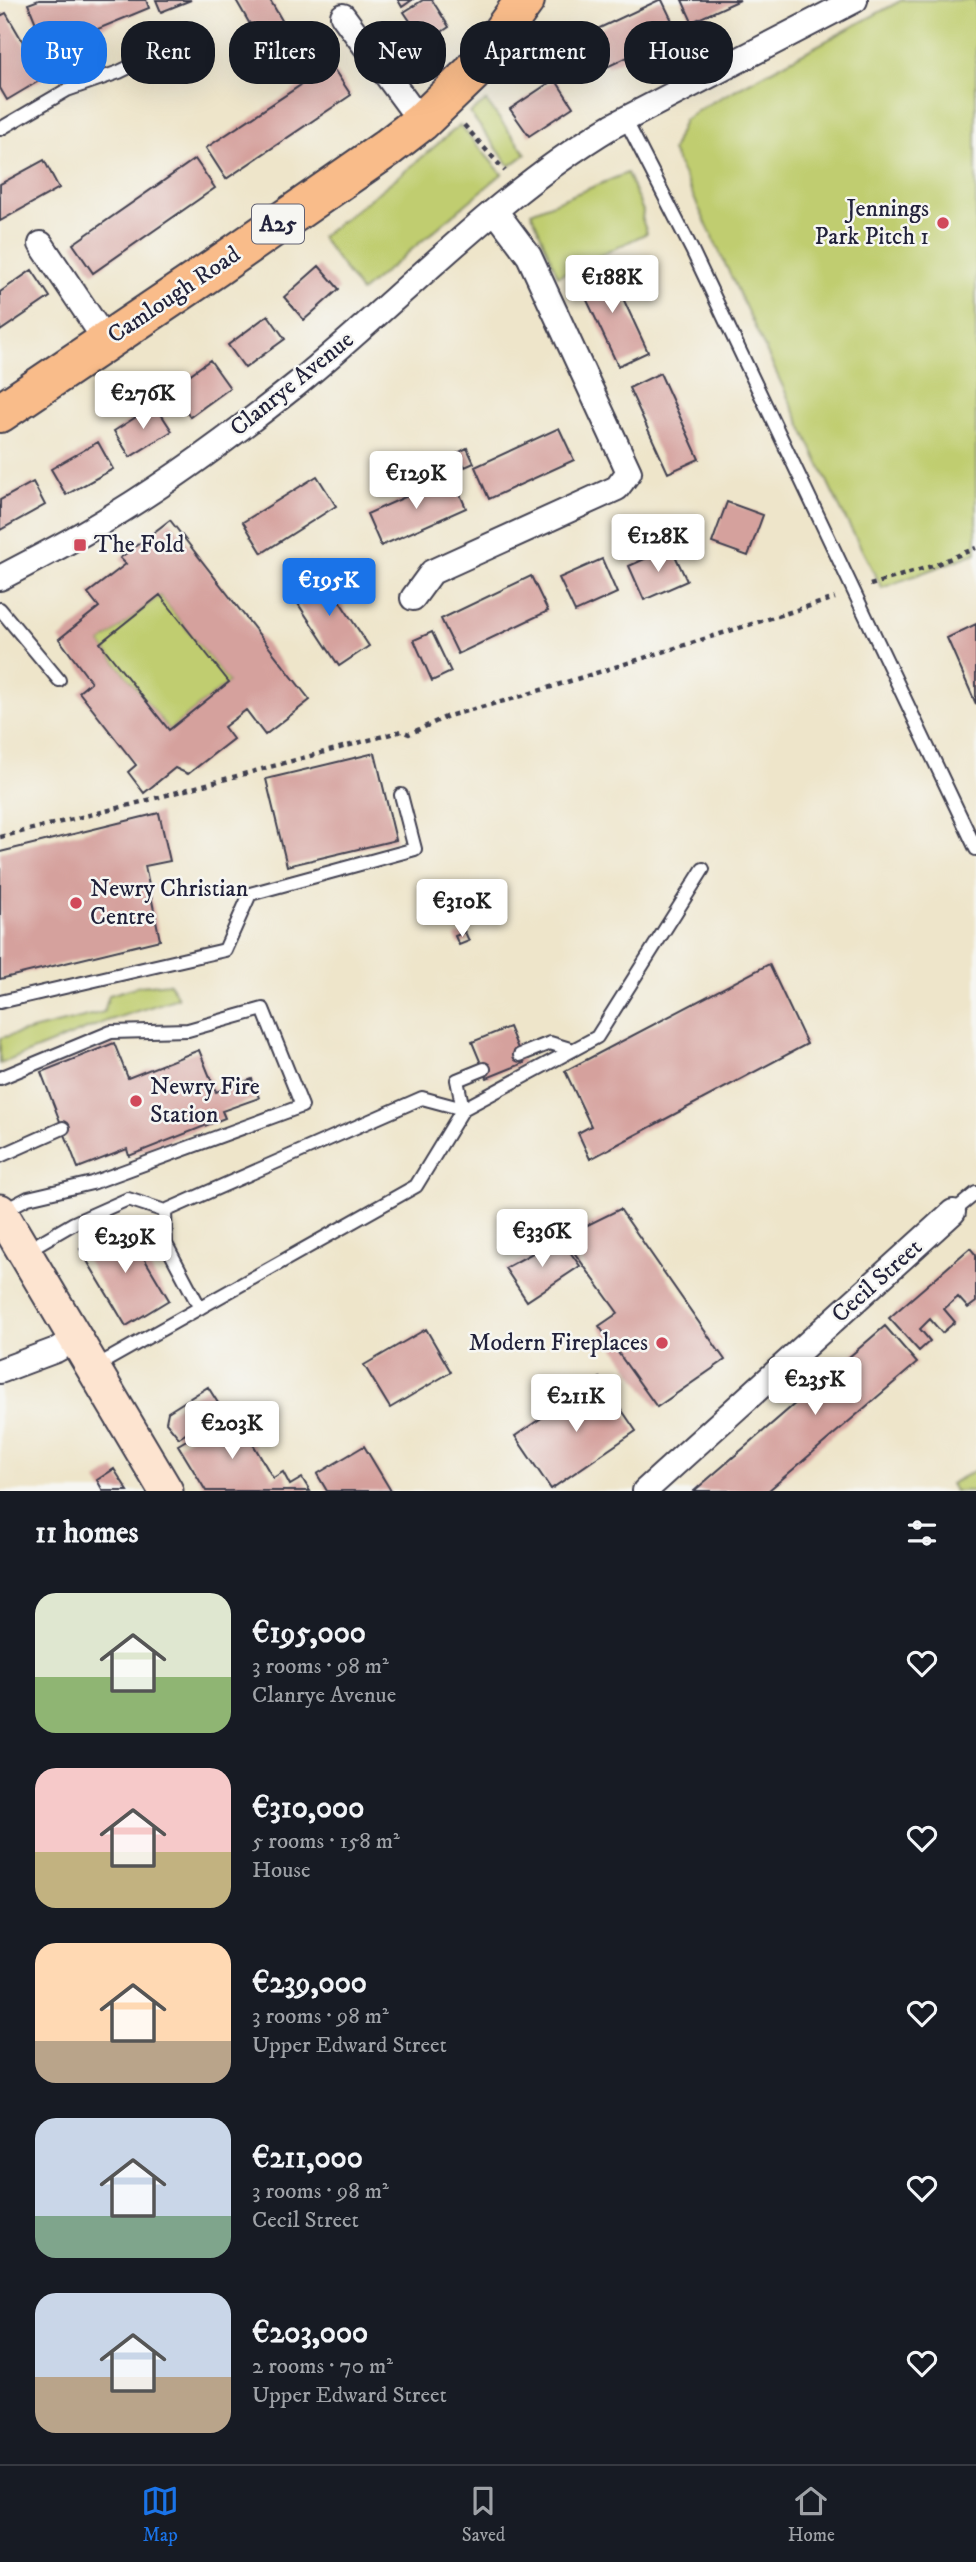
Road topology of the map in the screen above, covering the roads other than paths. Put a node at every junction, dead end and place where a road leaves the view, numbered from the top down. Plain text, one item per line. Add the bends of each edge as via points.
1 (526, 0) edge
2 (855, 0) edge
3 (342, 16) dead end
4 (121, 71) edge
5 (625, 119) junction
6 (421, 122) junction
7 (0, 129) edge
8 (496, 212) junction
9 (41, 244) dead end
10 (106, 341) junction
11 (0, 413) edge
12 (0, 578) edge
13 (413, 598) dead end
14 (0, 609) edge
15 (59, 680) dead end
16 (401, 795) dead end
17 (976, 849) edge
18 (703, 869) dead end
19 (0, 1002) edge
20 (573, 1050) junction
21 (520, 1055) dead end
22 (484, 1069) dead end
23 (0, 1079) edge
24 (463, 1109) junction
25 (63, 1128) dead end
26 (0, 1156) edge
27 (976, 1193) edge
28 (165, 1211) junction
29 (0, 1212) edge
30 (953, 1212) joint
31 (24, 1252) junction
32 (200, 1308) junction
33 (76, 1339) junction
34 (93, 1368) junction
35 (0, 1371) edge
36 (166, 1491) edge
37 (645, 1491) edge

1 - 6 main road, Camlough Road / A25 via 479,66
2 - 5 street, Clanrye Avenue
3 - 6 street
4 - 7 lane via 67,90
5 - 8 street, Clanrye Avenue via 574,148
5 - 17 lane via 692,250
6 - 10 main road, Camlough Road / A25
8 - 12 street, Clanrye Avenue via 233,433 154,490
8 - 13 street via 529,257 629,472 617,488 432,572
9 - 10 street
10 - 11 main road, Camlough Road / A25
14 - 15 lane
16 - 19 lane via 415,849 250,894 225,950
18 - 20 lane via 597,1037
20 - 21 lane via 551,1043
20 - 24 lane
22 - 24 lane via 457,1080
23 - 29 lane via 111,1032 188,1030 263,1009 302,1106 92,1183 28,1198
24 - 28 lane via 422,1098
24 - 32 lane via 416,1186
25 - 26 lane
27 - 30 lane
28 - 31 lane via 128,1199
28 - 32 lane via 166,1244
29 - 31 main road
30 - 37 street, Cecil Street
31 - 33 main road
32 - 34 lane
33 - 34 main road
33 - 35 street
34 - 36 main road

